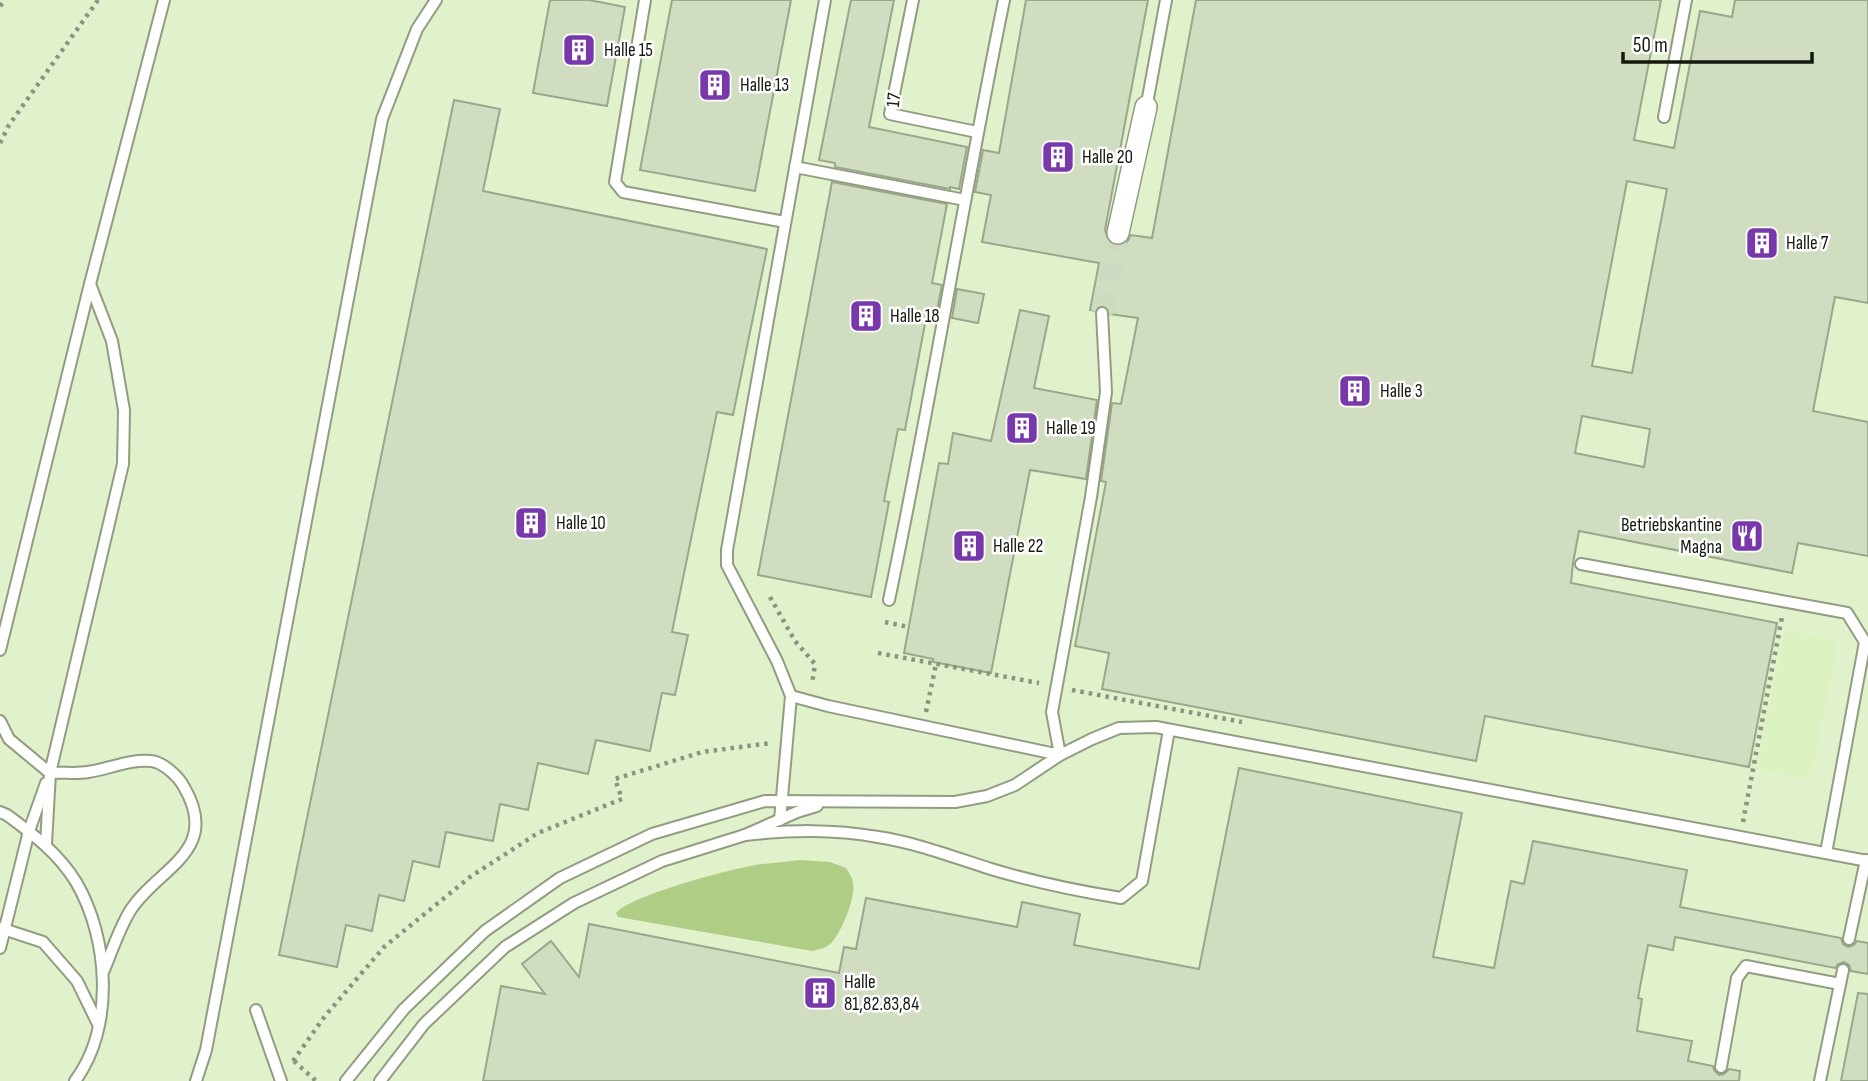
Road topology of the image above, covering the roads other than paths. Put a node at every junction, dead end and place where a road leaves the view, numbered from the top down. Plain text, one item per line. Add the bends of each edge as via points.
1 (164, 0) edge
2 (436, 0) edge
3 (645, 0) edge
4 (825, 0) edge
5 (913, 0) edge
6 (1004, 0) edge
7 (1166, 0) edge
8 (1686, 0) edge
9 (1147, 103) joint
10 (1664, 117) dead end
11 (977, 132) junction
12 (795, 167) junction
13 (965, 200) junction
14 (785, 222) junction
15 (1118, 233) tunnel mouth
16 (90, 284) junction
17 (1102, 313) tunnel mouth
18 (1581, 564) dead end
19 (890, 600) dead end
20 (0, 650) edge
21 (791, 696) junction
22 (0, 721) edge
23 (1170, 730) junction
24 (1060, 755) junction
25 (50, 773) junction
26 (781, 801) junction
27 (830, 803) junction
28 (0, 812) edge
29 (779, 820) junction
30 (29, 831) junction
31 (745, 835) junction
32 (46, 844) junction
33 (1826, 853) junction
34 (1867, 861) edge
35 (2, 928) edge
36 (1849, 939) dead end
37 (0, 948) edge
38 (104, 970) junction
39 (1843, 970) dead end
40 (1840, 984) junction
41 (256, 1010) dead end
42 (99, 1027) junction
43 (1721, 1067) dead end
44 (84, 1076) edge
45 (75, 1081) edge
46 (196, 1081) edge
47 (281, 1081) edge
48 (346, 1081) edge
49 (380, 1081) edge
50 (1820, 1081) edge

1 - 16 lane
2 - 46 lane via 417,29 382,119 206,1051
3 - 14 lane via 615,182 623,192
4 - 12 lane
5 - 11 lane, 17 via 890,114
6 - 11 lane
7 - 9 lane
8 - 10 lane
9 - 15 street
11 - 13 lane
12 - 13 lane
12 - 14 lane
13 - 19 lane
14 - 21 lane via 727,565
16 - 20 lane
16 - 25 lane via 112,341 124,410 123,464
17 - 24 lane via 1106,392 1052,712
18 - 33 lane via 1847,613 1865,642
21 - 24 lane
21 - 26 lane
22 - 25 lane via 9,739
23 - 24 lane via 1119,728
23 - 31 lane via 1142,881 1121,898 1062,889 878,836 796,830
23 - 33 lane
24 - 27 lane via 1015,785 987,796 955,802
25 - 30 lane
25 - 32 lane
25 - 38 lane via 155,761 180,779 193,803 195,833 182,860 130,911
26 - 27 lane
26 - 29 lane
26 - 48 lane via 765,801 652,834 560,878 485,931 404,1009
27 - 29 lane
28 - 30 lane
29 - 31 lane
30 - 32 lane
30 - 35 lane
31 - 49 lane via 662,861 574,903 505,947 424,1024
32 - 38 lane via 76,881 96,924
33 - 34 lane
34 - 36 lane
35 - 37 lane
35 - 42 lane via 43,942 78,981
38 - 42 lane
39 - 40 lane
40 - 43 lane via 1746,966 1737,978
40 - 50 lane
41 - 47 lane
42 - 44 lane
44 - 45 lane

